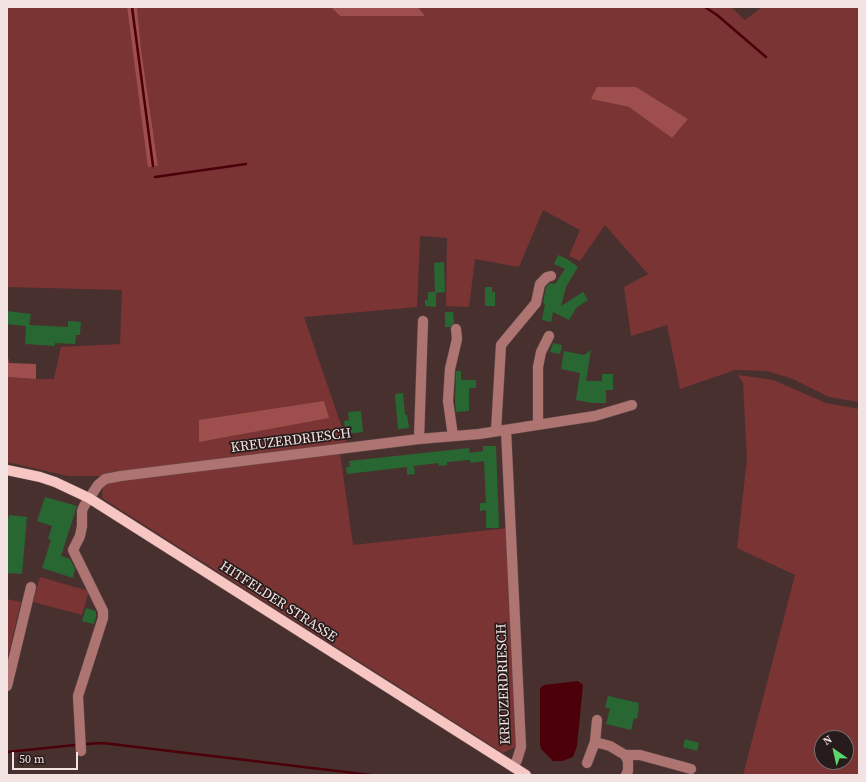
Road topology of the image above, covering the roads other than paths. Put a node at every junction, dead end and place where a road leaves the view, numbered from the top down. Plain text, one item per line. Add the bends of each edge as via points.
1 (551, 276) dead end
2 (423, 321) dead end
3 (456, 329) dead end
4 (549, 336) dead end
5 (632, 405) dead end
6 (538, 425) junction
7 (501, 430) junction
8 (453, 436) junction
9 (419, 440) junction
10 (7, 470) edge
11 (89, 498) junction
12 (31, 587) dead end
13 (7, 686) edge
14 (597, 720) dead end
15 (595, 742) junction
16 (81, 751) dead end
17 (625, 755) junction
18 (587, 763) dead end
19 (513, 767) junction
20 (690, 769) dead end
21 (526, 775) edge
22 (626, 775) edge

1 - 7 street via 540,284 536,303 501,345
2 - 9 street
3 - 8 street via 457,339 450,369 448,401
4 - 6 street via 540,352 538,367
5 - 6 street, KREUZERDRIESCH via 595,416
6 - 7 street, KREUZERDRIESCH
7 - 8 street, KREUZERDRIESCH
7 - 19 street, KREUZERDRIESCH via 521,747
8 - 9 street, KREUZERDRIESCH
9 - 11 street, KREUZERDRIESCH via 121,476 105,479
10 - 11 main road, HITFELDER STRASSE via 55,482
11 - 16 street, KREUZERDRIESCH via 82,510 80,536 73,550 101,605 103,618 78,696
11 - 19 main road, HITFELDER STRASSE
12 - 13 street
14 - 15 street
15 - 17 street via 610,746
15 - 18 street
17 - 20 street via 640,755
17 - 22 street via 628,761
19 - 21 main road, HITFELDER STRASSE

